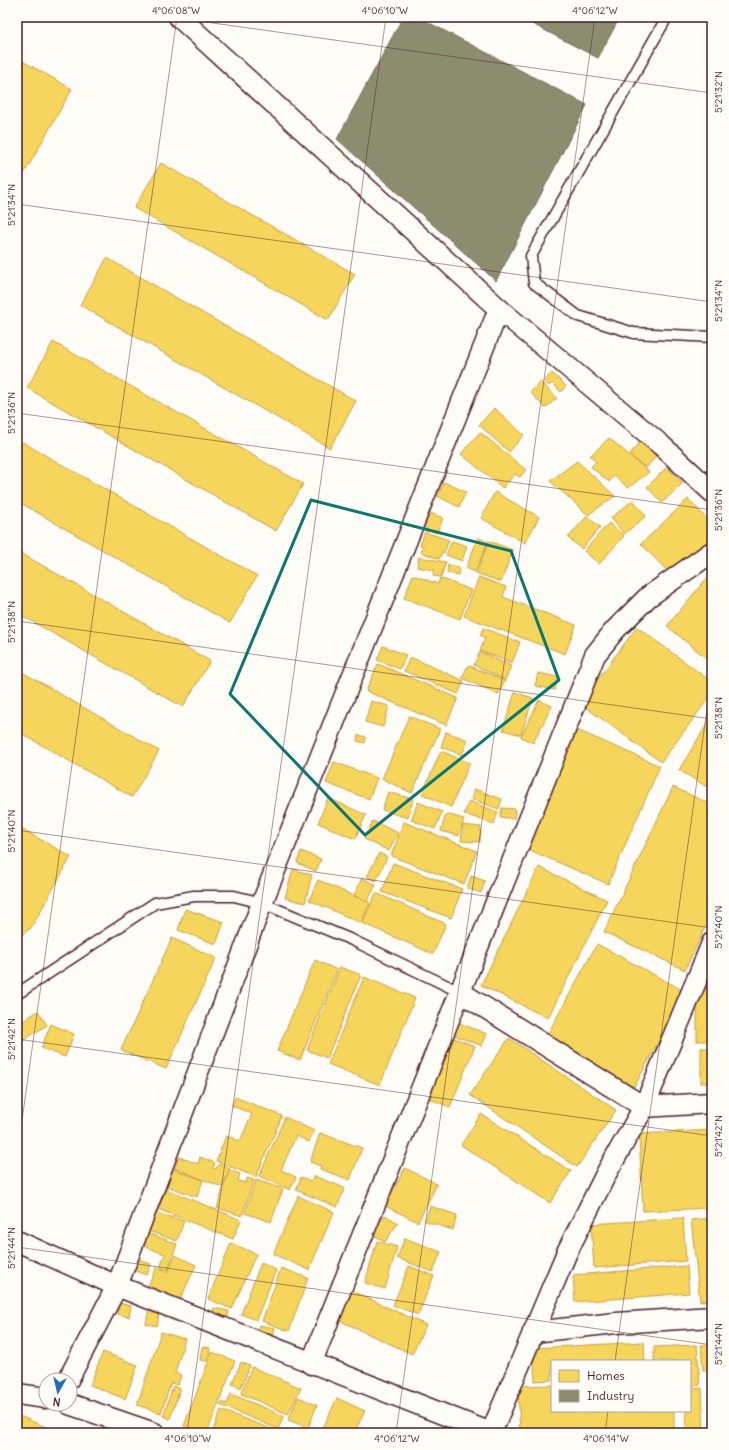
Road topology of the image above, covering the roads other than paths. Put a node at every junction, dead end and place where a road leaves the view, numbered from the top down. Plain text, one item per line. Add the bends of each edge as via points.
1 (179, 17) edge
2 (667, 17) edge
3 (499, 309) junction
4 (712, 337) edge
5 (712, 492) edge
6 (712, 552) edge
7 (262, 903) junction
8 (712, 943) edge
9 (460, 992) junction
10 (17, 994) edge
11 (712, 1103) edge
12 (644, 1107) junction
13 (17, 1241) edge
14 (117, 1286) junction
15 (712, 1317) edge
16 (533, 1332) junction
17 (311, 1364) junction
18 (72, 1372) edge
19 (17, 1394) edge
20 (38, 1397) edge
21 (78, 1407) edge
22 (154, 1433) edge
23 (491, 1433) edge

1 - 3 street
2 - 4 lane via 531,256 534,283 578,316 634,333
3 - 5 street via 661,445
3 - 7 street
6 - 9 street via 648,598 615,630 595,655
7 - 9 lane via 352,940
7 - 10 lane via 234,896 194,896 155,903
7 - 14 street
8 - 12 street
9 - 12 street
9 - 17 street
11 - 12 street
12 - 16 street via 567,1252
13 - 14 street
14 - 17 street
14 - 18 street
15 - 16 street via 616,1323
16 - 23 street
17 - 23 street
19 - 20 street
21 - 22 street

